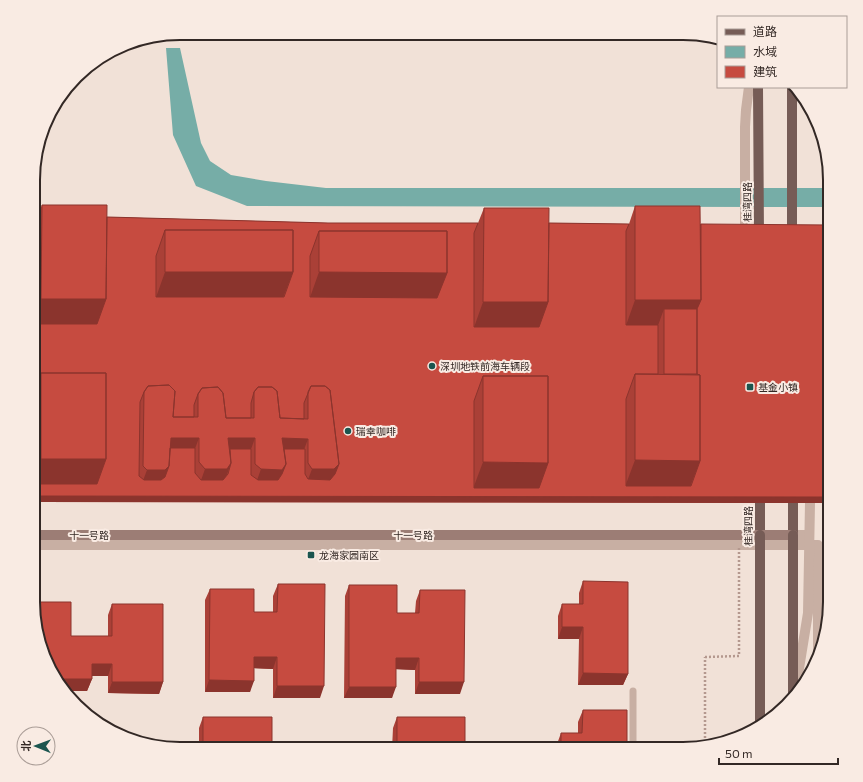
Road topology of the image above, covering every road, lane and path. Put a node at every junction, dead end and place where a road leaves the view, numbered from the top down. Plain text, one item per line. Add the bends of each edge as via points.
1 (749, 88) edge
2 (758, 88) edge
3 (792, 93) edge
4 (745, 246) edge
5 (759, 246) edge
6 (792, 247) edge
7 (793, 479) edge
8 (760, 480) edge
9 (810, 499) edge
10 (760, 534) junction
11 (40, 535) edge
12 (739, 535) junction
13 (793, 535) junction
14 (809, 535) junction
15 (40, 545) edge
16 (818, 638) edge
17 (796, 684) edge
18 (793, 688) edge
19 (632, 690) dead end
20 (760, 719) edge
21 (705, 740) edge
22 (633, 742) edge

1 - 4 street via 745,127
2 - 5 main road, 桂湾四路
3 - 6 main road
7 - 13 main road
8 - 10 main road, 桂湾四路
9 - 14 street, bridge
10 - 12 street, 十一号路, bridge
10 - 13 street, 十一号路, bridge
10 - 20 main road, 桂湾四路, bridge
11 - 12 street, 十一号路, bridge
12 - 21 path, bridge via 739,656 705,657
13 - 14 street
13 - 18 main road, bridge
14 - 17 street, bridge via 808,613
15 - 16 street via 818,545
19 - 22 lane

